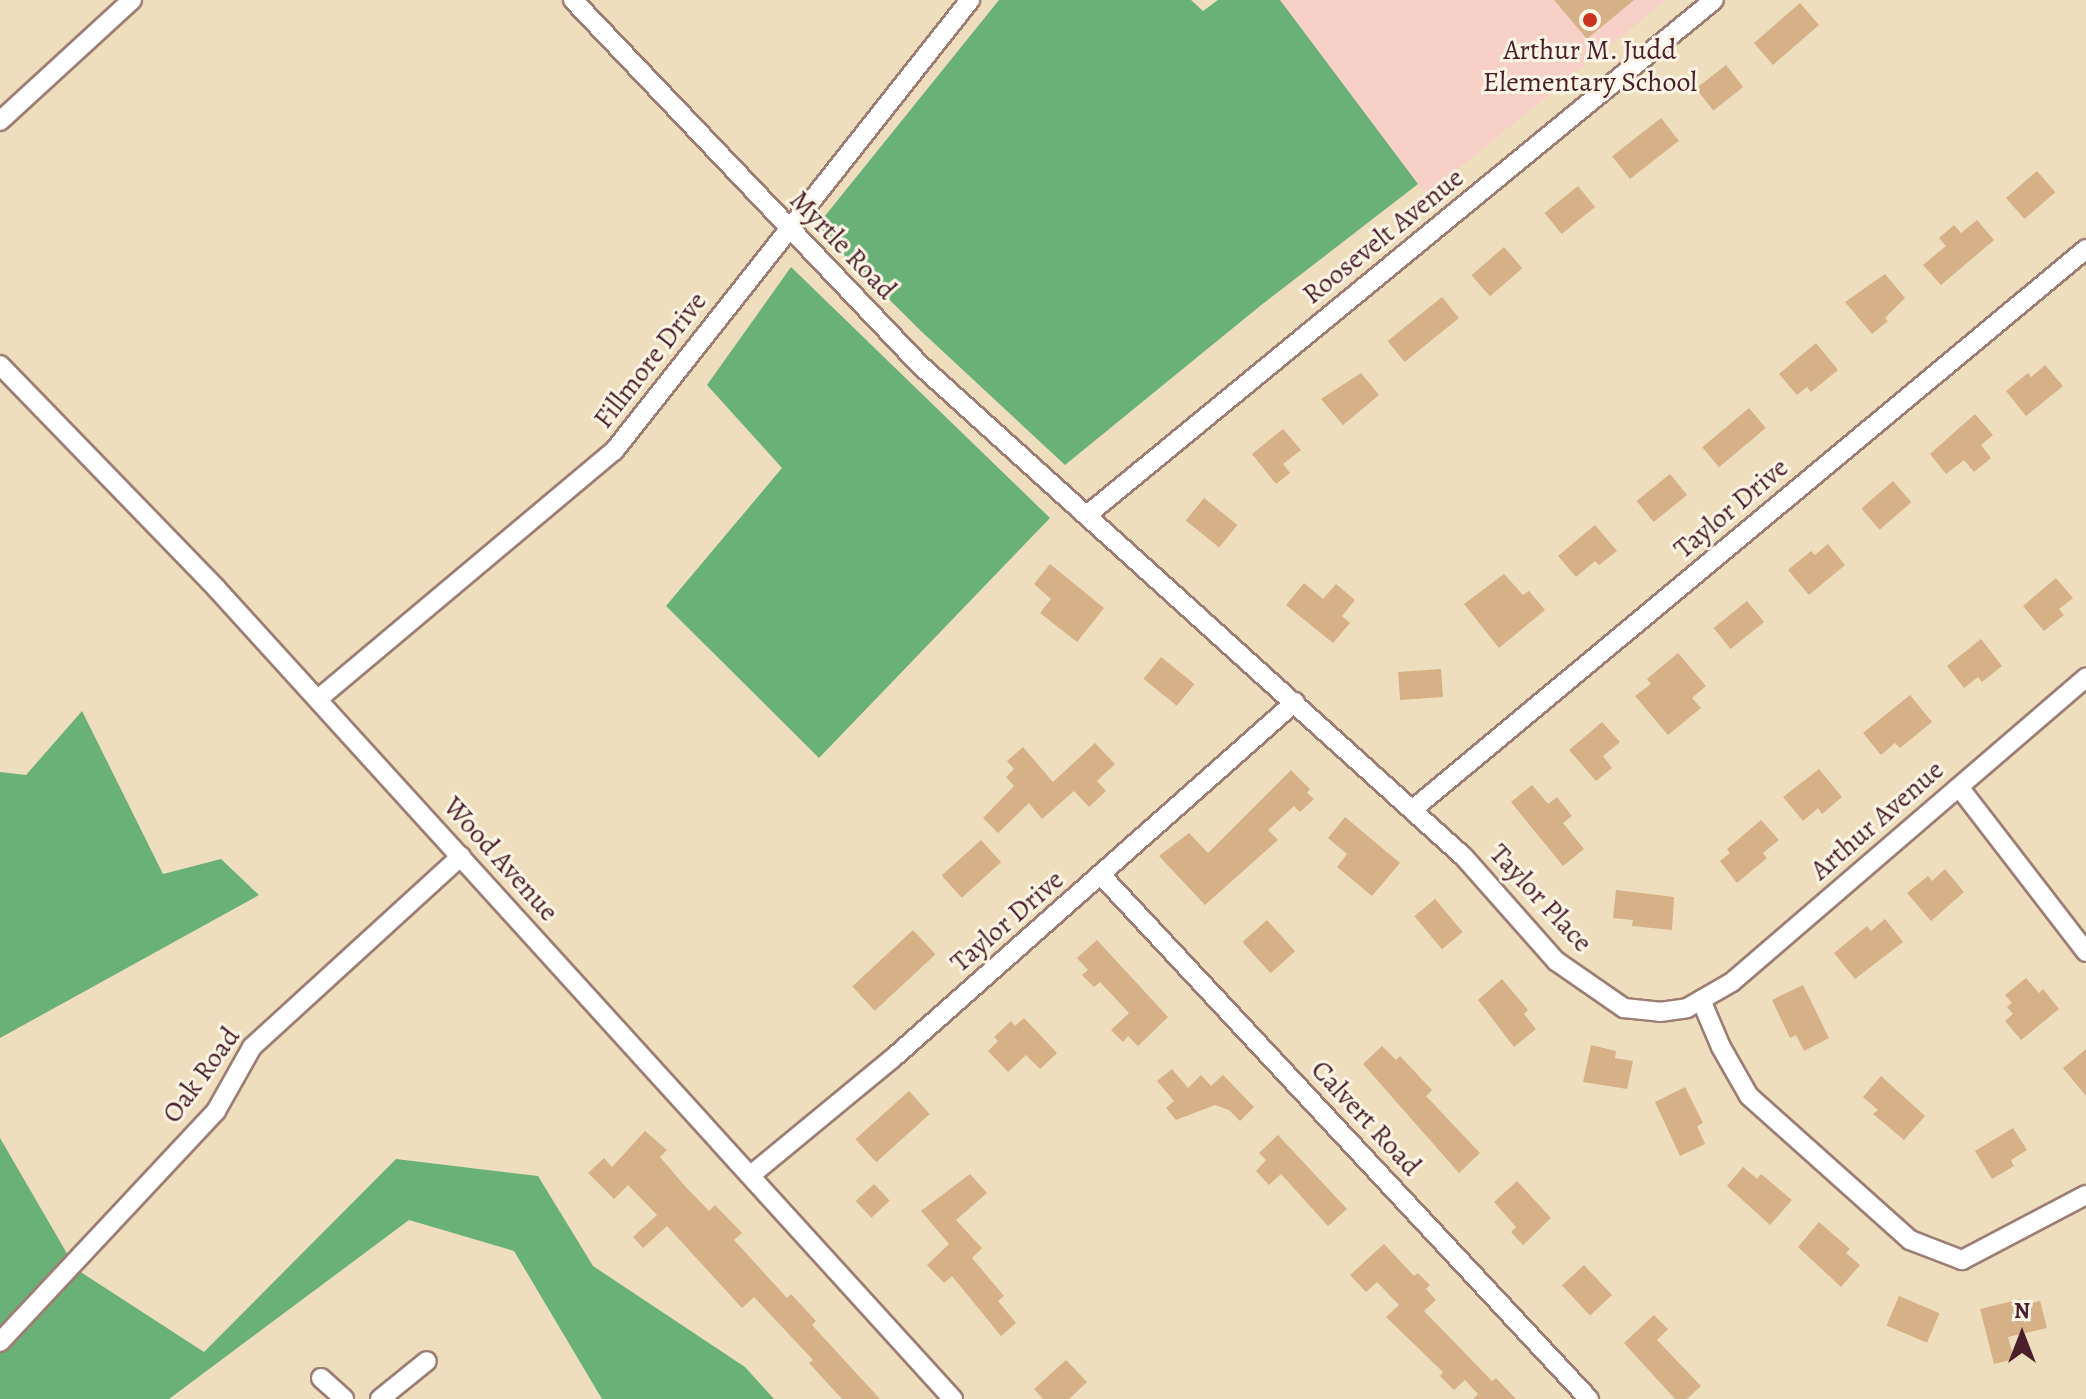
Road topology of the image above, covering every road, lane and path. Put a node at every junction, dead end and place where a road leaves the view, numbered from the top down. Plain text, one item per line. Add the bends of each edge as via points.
1 (132, 0) edge
2 (573, 0) edge
3 (970, 0) edge
4 (1714, 0) edge
5 (0, 121) edge
6 (787, 228) junction
7 (2086, 249) edge
8 (0, 365) edge
9 (1087, 515) junction
10 (2086, 677) edge
11 (318, 699) junction
12 (1295, 702) junction
13 (1959, 787) junction
14 (1412, 810) junction
15 (461, 856) junction
16 (1101, 875) junction
17 (2086, 952) edge
18 (1701, 1000) junction
19 (751, 1175) junction
20 (2086, 1195) edge
21 (0, 1342) edge
22 (427, 1361) dead end
23 (321, 1378) dead end
24 (344, 1399) edge
25 (380, 1399) edge
26 (953, 1399) edge
27 (1589, 1399) edge

1 - 5 street
2 - 6 street, Myrtle Road
3 - 6 street, Fillmore Drive
4 - 9 street, Roosevelt Avenue
6 - 9 street, Myrtle Road via 920,365
6 - 11 street, Fillmore Drive via 614,451
7 - 14 street, Taylor Drive
8 - 11 street, Wood Avenue
9 - 12 street, Taylor Place
10 - 13 street, Arthur Avenue
11 - 15 street, Wood Avenue
12 - 14 street, Taylor Place
12 - 16 street, Taylor Drive
13 - 17 street
13 - 18 street, Arthur Avenue via 1732,982
14 - 18 street, Taylor Place via 1464,857 1556,961 1592,989 1640,1012 1687,1008
15 - 19 street, Wood Avenue
15 - 21 street, Oak Road via 252,1047 216,1111
16 - 19 street, Taylor Drive
16 - 27 street, Calvert Road
18 - 20 street via 1749,1096 1910,1240 1962,1260
19 - 26 street, Wood Avenue
22 - 25 street
23 - 24 street

